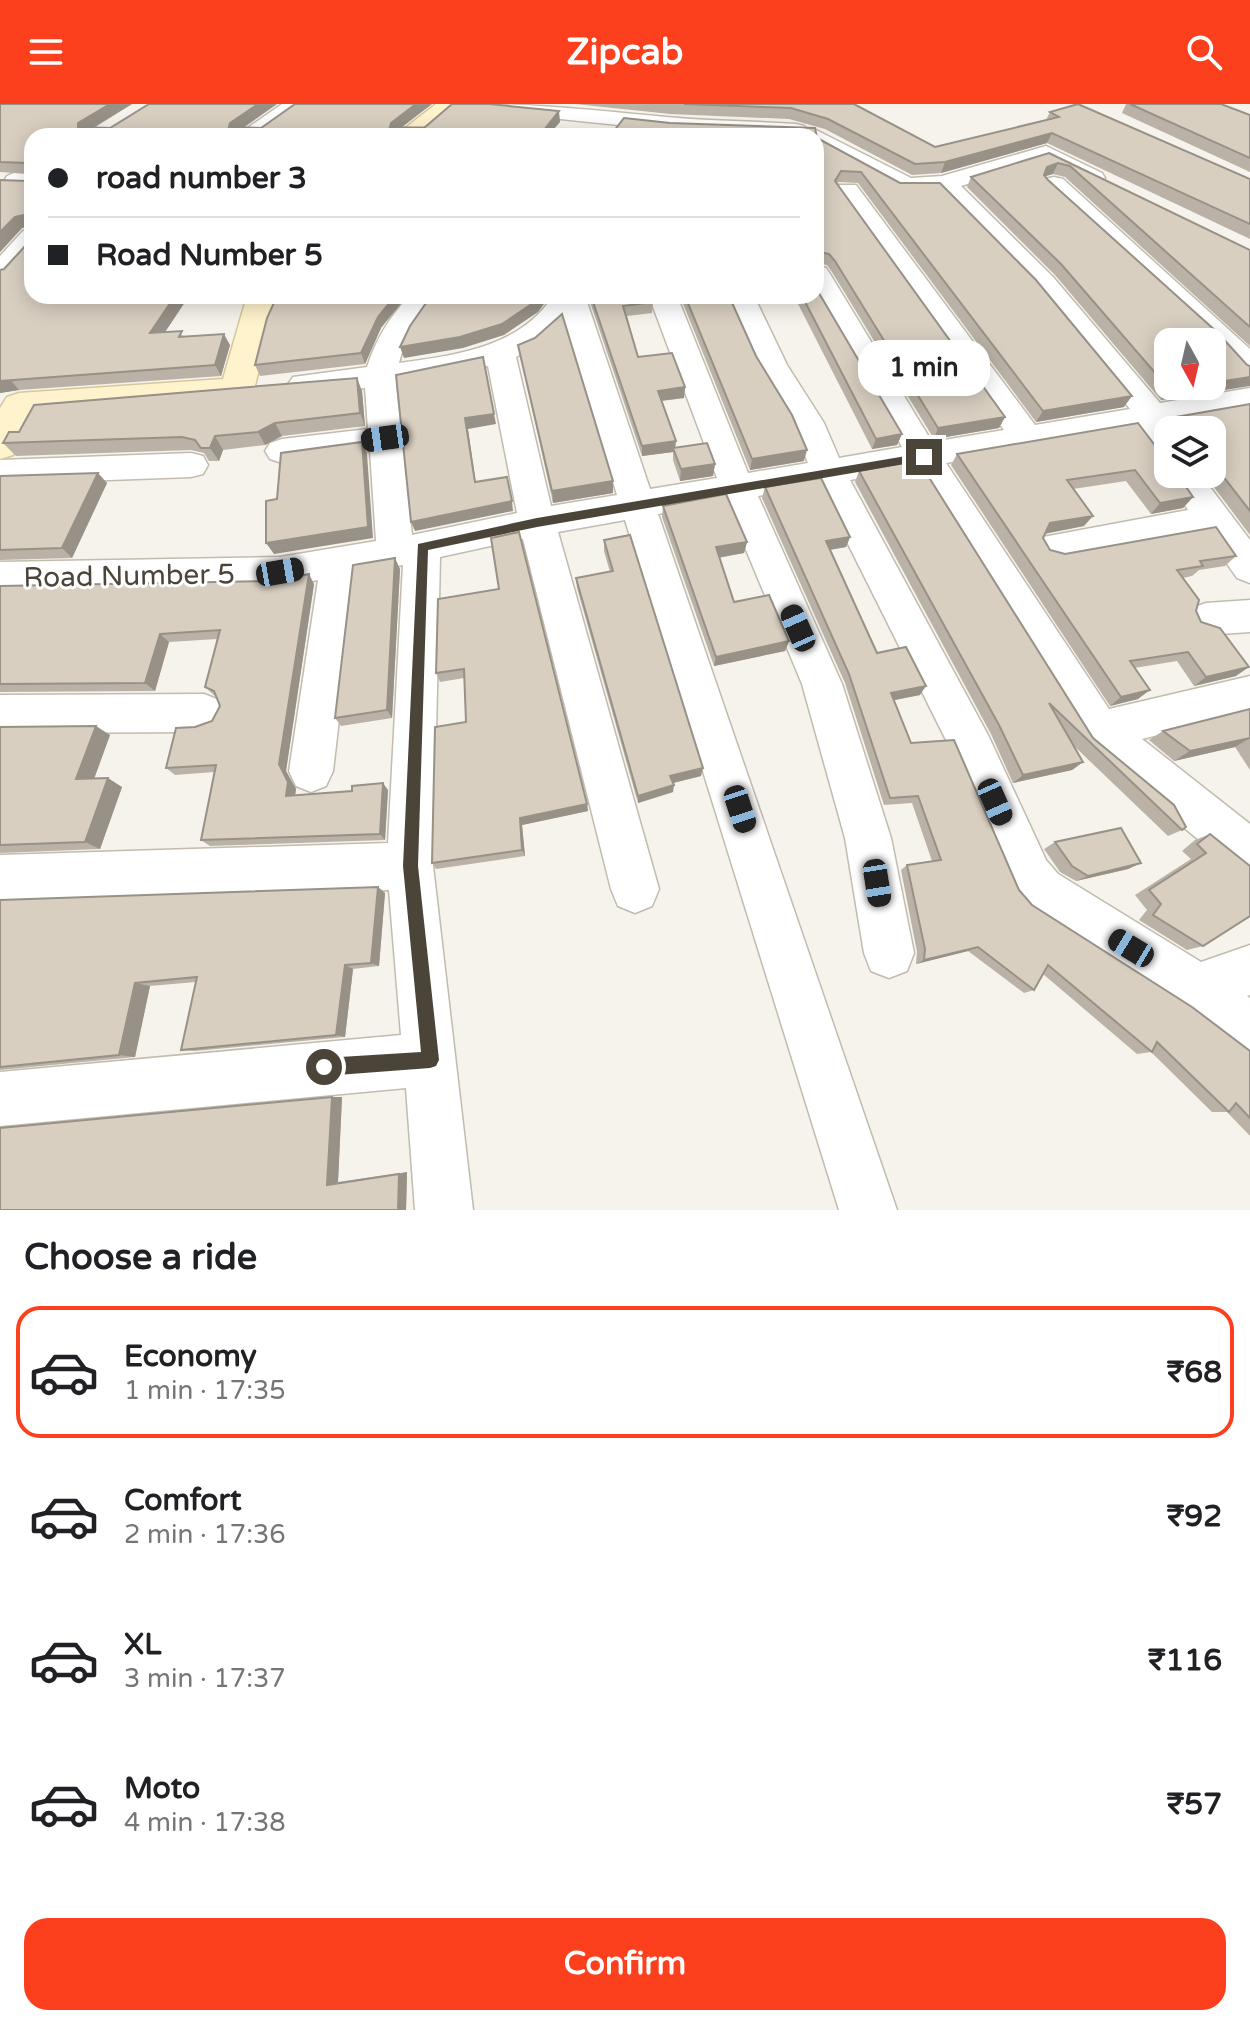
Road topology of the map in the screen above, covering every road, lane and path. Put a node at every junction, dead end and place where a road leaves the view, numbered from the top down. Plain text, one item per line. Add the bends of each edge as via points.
1 (451, 104) edge
2 (486, 104) edge
3 (787, 104) edge
4 (288, 105) edge
5 (586, 108) edge
6 (738, 122) edge
7 (258, 128) edge
8 (419, 128) edge
9 (569, 128) edge
10 (659, 128) edge
11 (684, 128) edge
12 (782, 128) edge
13 (789, 128) edge
14 (824, 142) edge
15 (890, 178) junction
16 (944, 183) junction
17 (1054, 184) edge
18 (1114, 188) edge
19 (824, 190) edge
20 (847, 190) junction
21 (24, 250) edge
22 (7, 279) edge
23 (824, 288) edge
24 (260, 304) edge
25 (417, 304) edge
26 (564, 304) edge
27 (572, 304) edge
28 (666, 304) edge
29 (744, 304) edge
30 (500, 352) junction
31 (1250, 366) edge
32 (380, 376) junction
33 (237, 390) junction
34 (1250, 399) edge
35 (9, 406) edge
36 (1147, 418) junction
37 (1154, 431) edge
38 (385, 438) junction
39 (1028, 439) junction
40 (0, 446) edge
41 (282, 451) edge
42 (924, 457) junction
43 (191, 465) dead end
44 (828, 471) junction
45 (0, 472) edge
46 (737, 487) junction
47 (1192, 488) edge
48 (636, 506) junction
49 (1215, 519) junction
50 (537, 522) junction
51 (1056, 547) dead end
52 (409, 550) junction
53 (339, 562) junction
54 (1250, 568) edge
55 (0, 577) edge
56 (1250, 616) edge
57 (1206, 619) dead end
58 (1250, 694) edge
59 (204, 713) dead end
60 (0, 714) edge
61 (1099, 731) junction
62 (311, 771) dead end
63 (1250, 853) edge
64 (410, 866) junction
65 (0, 879) edge
66 (635, 889) dead end
67 (889, 953) dead end
68 (1250, 970) edge
69 (1197, 989) junction
70 (1250, 1031) edge
71 (430, 1060) junction
72 (0, 1099) edge
73 (444, 1210) edge
74 (868, 1210) edge

1 - 8 street
2 - 5 street
3 - 13 street
4 - 7 street
5 - 9 street
5 - 10 street
6 - 11 street
6 - 12 street
14 - 15 street
15 - 16 street via 907,186
15 - 20 street
16 - 18 street via 1046,153
16 - 36 street via 1043,283
17 - 31 street via 1222,322
19 - 20 street
20 - 39 street
21 - 22 street
23 - 42 street
24 - 33 street
25 - 32 street via 389,345
26 - 30 street via 524,341
27 - 48 street
28 - 46 street
29 - 44 street
30 - 32 street
30 - 50 street
32 - 33 street
32 - 38 street
33 - 35 street
34 - 36 street, Road Number 5
35 - 40 street
36 - 37 street
36 - 39 street, Road Number 5
38 - 41 street
38 - 52 street
39 - 42 street, Road Number 5
42 - 44 street, Road Number 5
42 - 61 street
43 - 45 street
44 - 46 street, Road Number 5
44 - 69 street via 973,749 1029,877 1041,891
46 - 48 street, Road Number 5
46 - 67 street via 822,684 873,860
47 - 49 street
48 - 50 street, Road Number 5
48 - 74 street
49 - 51 street
49 - 54 street
50 - 52 street, Road Number 5
50 - 66 street
52 - 53 street, Road Number 5
52 - 64 street
53 - 55 street, Road Number 5 via 280,572
53 - 62 street
56 - 57 street
58 - 61 street
59 - 60 street
61 - 63 street
64 - 65 street
64 - 71 street
68 - 69 street
69 - 70 street
71 - 72 street
71 - 73 street

